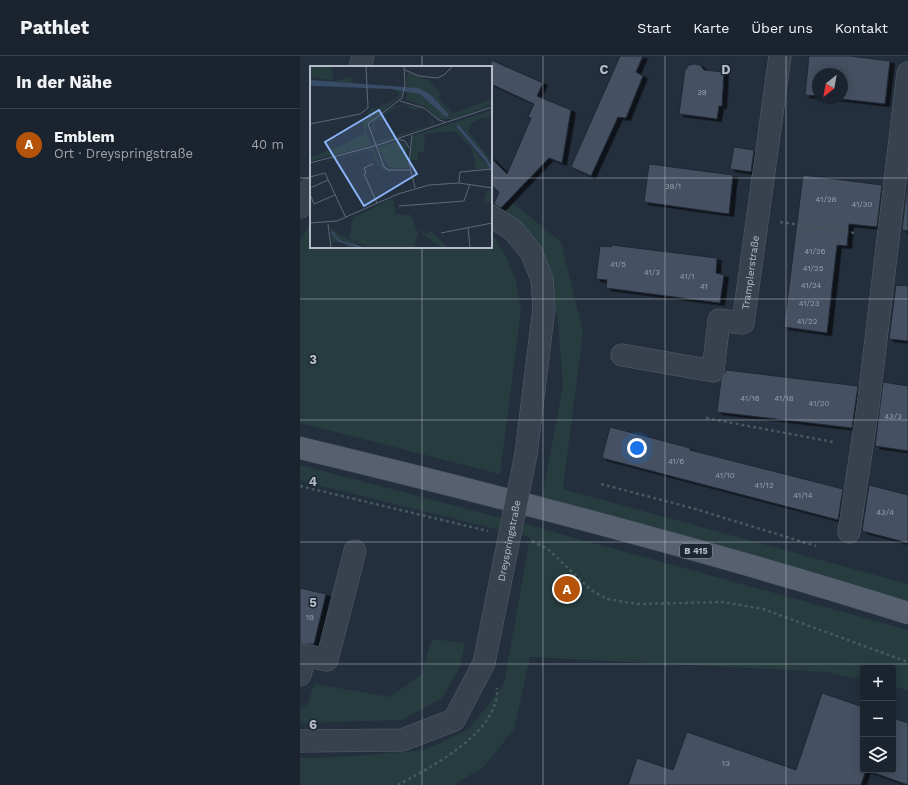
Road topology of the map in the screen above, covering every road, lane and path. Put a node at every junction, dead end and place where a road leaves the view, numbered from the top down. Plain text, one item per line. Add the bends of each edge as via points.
1 (363, 56) edge
2 (780, 56) edge
3 (360, 66) edge
4 (908, 73) edge
5 (310, 190) edge
6 (300, 206) edge
7 (492, 217) edge
8 (758, 219) junction
9 (855, 233) dead end
10 (622, 356) dead end
11 (706, 418) dead end
12 (832, 442) dead end
13 (300, 448) edge
14 (601, 484) dead end
15 (300, 486) edge
16 (849, 532) dead end
17 (495, 533) dead end
18 (526, 540) dead end
19 (816, 546) dead end
20 (355, 551) dead end
21 (908, 613) edge
22 (908, 662) edge
23 (300, 675) edge
24 (300, 741) edge

1 - 3 street
2 - 8 street, Tramplerstraße
4 - 16 street via 868,406
5 - 6 street
7 - 24 street, Dreyspringstraße, bridge via 513,230 531,252 542,280 544,308 526,454 484,663 454,720 402,740
8 - 9 path
8 - 10 street, Tramplerstraße via 743,323 719,320 713,371
11 - 12 path
13 - 21 main road, B 415 via 492,495 815,584
14 - 19 path via 692,508
15 - 17 path
18 - 22 path via 548,549 591,590 607,599 638,604 722,602 762,609
20 - 23 street via 327,660 305,655

